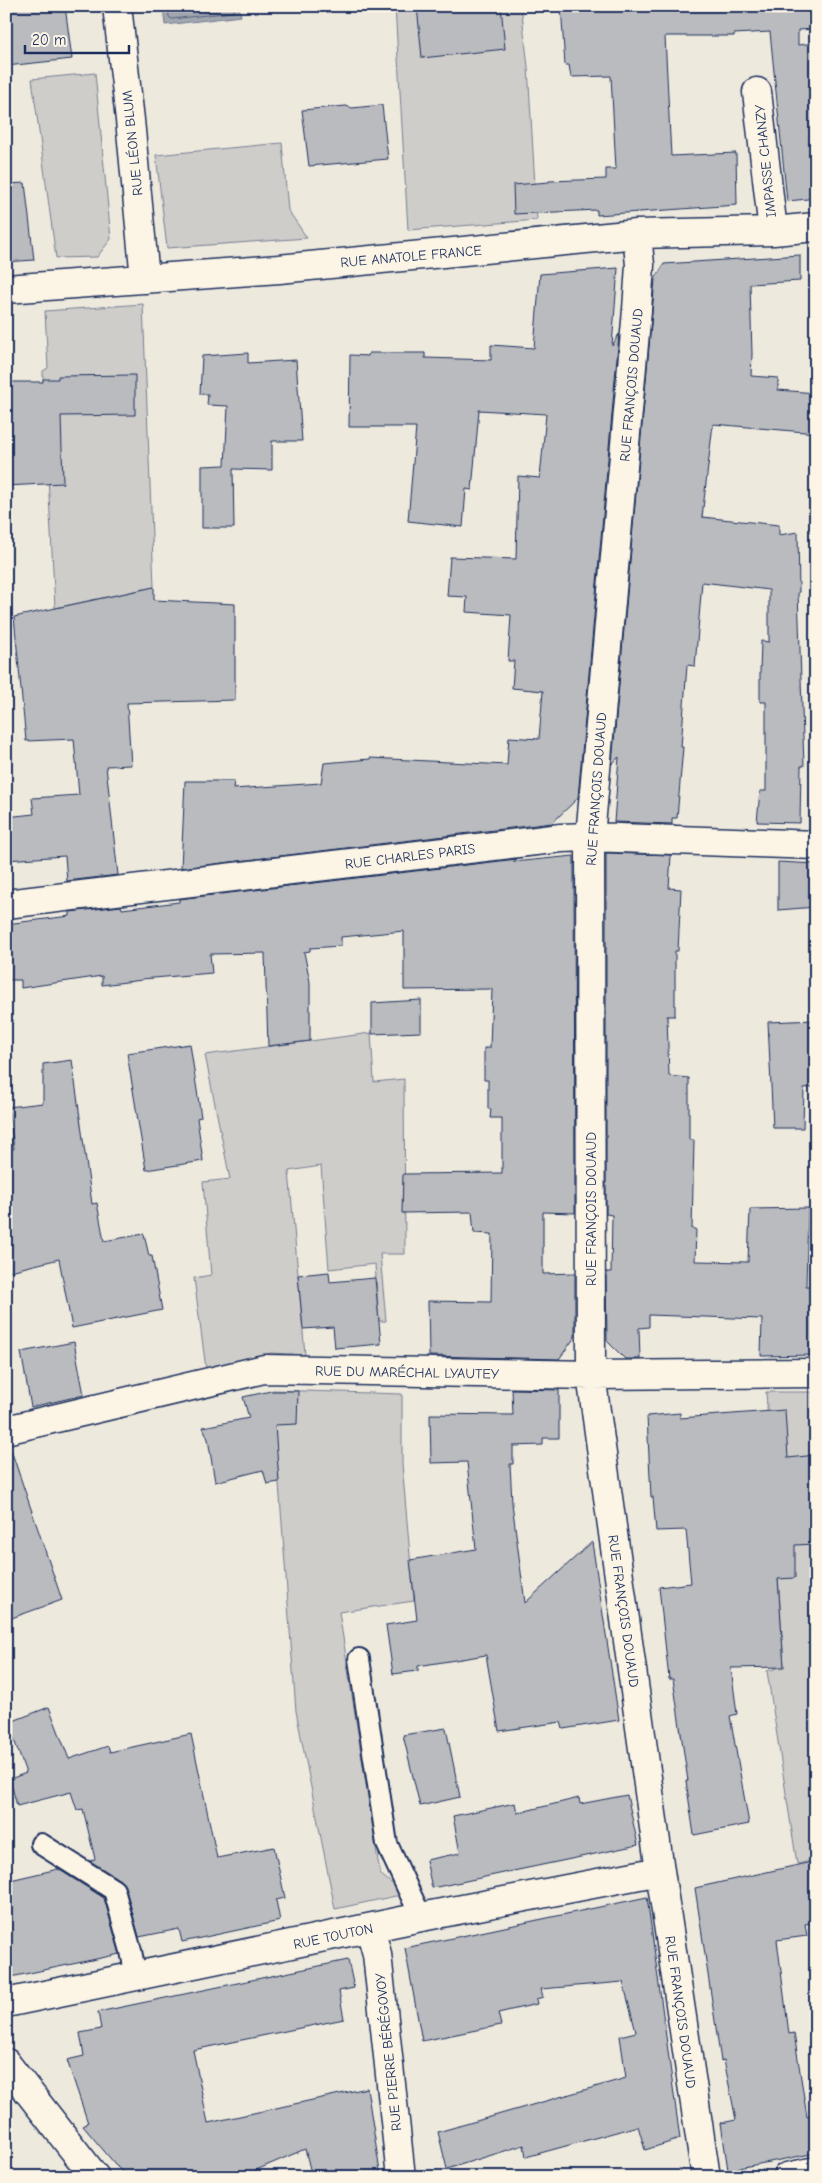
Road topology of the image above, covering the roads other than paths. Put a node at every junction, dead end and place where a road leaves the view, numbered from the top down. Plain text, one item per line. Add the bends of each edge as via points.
1 (117, 6) edge
2 (758, 92) dead end
3 (816, 227) edge
4 (773, 231) junction
5 (637, 234) junction
6 (145, 279) junction
7 (6, 289) edge
8 (590, 836) junction
9 (816, 845) edge
10 (6, 904) edge
11 (816, 1373) edge
12 (591, 1375) junction
13 (6, 1430) edge
14 (359, 1659) dead end
15 (41, 1844) dead end
16 (660, 1871) junction
17 (421, 1917) junction
18 (370, 1928) junction
19 (136, 1977) junction
20 (6, 2004) edge
21 (6, 2063) edge
22 (816, 2171) edge
23 (95, 2177) edge
24 (401, 2177) edge
25 (706, 2177) edge
26 (786, 2177) edge

1 - 6 street, RUE LÉON BLUM
2 - 4 street, IMPASSE CHANZY
3 - 4 street, RUE ANATOLE FRANCE
4 - 5 street, RUE ANATOLE FRANCE
5 - 6 street, RUE ANATOLE FRANCE
5 - 8 street, RUE FRANÇOIS DOUAUD via 640,265 638,310
6 - 7 street, RUE ANATOLE FRANCE
8 - 9 street, RUE CHARLES PARIS
8 - 10 street, RUE CHARLES PARIS
8 - 12 street, RUE FRANÇOIS DOUAUD
11 - 12 street, RUE DU MARÉCHAL LYAUTEY
12 - 13 street, RUE DU MARÉCHAL LYAUTEY via 264,1369
12 - 16 street, RUE FRANÇOIS DOUAUD
14 - 17 lane via 387,1844
15 - 19 lane via 114,1890
16 - 17 street, RUE TOUTON
16 - 25 street, RUE FRANÇOIS DOUAUD
17 - 18 street, RUE TOUTON
18 - 19 street, RUE TOUTON
18 - 24 street, RUE PIERRE BÉRÉGOVOY via 378,1954
19 - 20 street, RUE TOUTON
21 - 23 street
22 - 26 street

